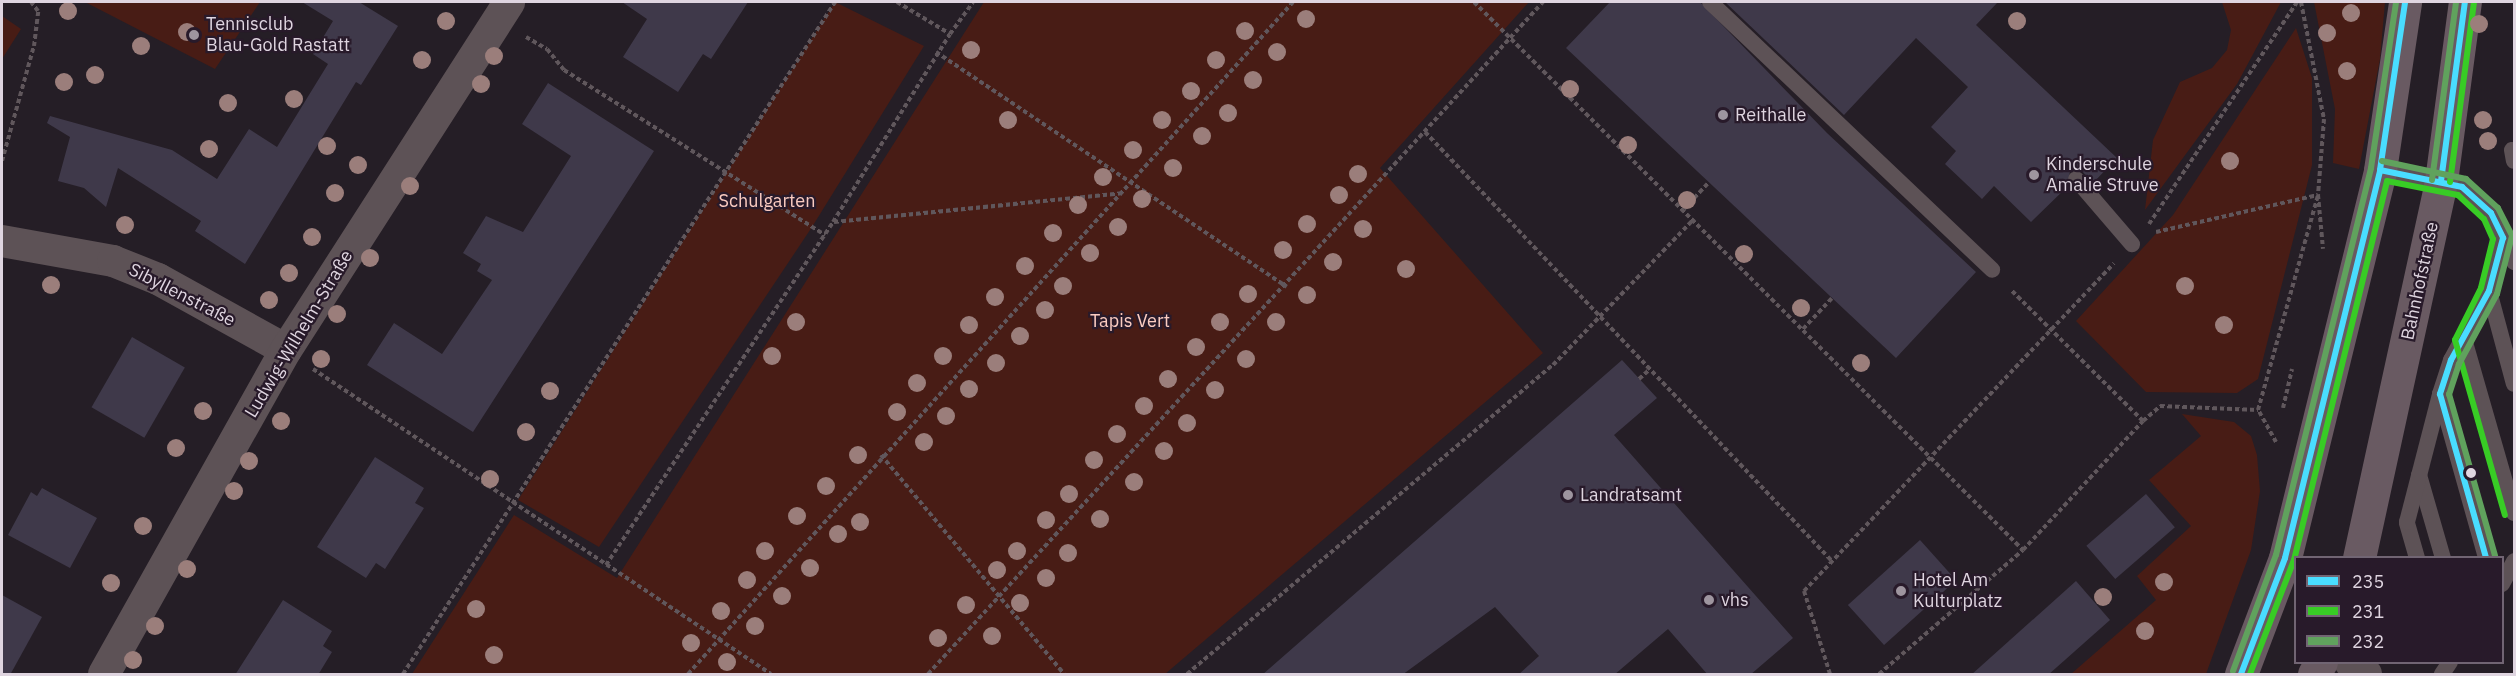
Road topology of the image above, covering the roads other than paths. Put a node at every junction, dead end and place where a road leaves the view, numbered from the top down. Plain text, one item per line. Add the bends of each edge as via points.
1 (1710, 2) edge
2 (2405, 2) edge
3 (2465, 2) edge
4 (503, 11) edge
5 (2380, 170) junction
6 (2076, 178) dead end
7 (2441, 181) junction
8 (2503, 238) junction
9 (2136, 240) road end
10 (2, 241) edge
11 (2514, 262) edge
12 (1992, 270) road end
13 (2489, 291) junction
14 (2464, 339) junction
15 (285, 350) junction
16 (2514, 384) edge
17 (2440, 394) junction
18 (2419, 475) junction
19 (2514, 513) edge
20 (2359, 556) edge
21 (2416, 556) edge
22 (2442, 556) edge
23 (2485, 556) edge
24 (2514, 561) edge
25 (2290, 568) edge
26 (2504, 580) edge
27 (2351, 664) edge
28 (104, 675) edge
29 (2241, 675) edge
30 (2366, 675) edge

1 - 12 lane
2 - 5 main road
3 - 7 main road, Bahnhofstraße
4 - 15 street, Ludwig-Wilhelm-Straße
5 - 7 lane
5 - 25 main road
6 - 9 lane
7 - 8 lane via 2474,196
7 - 20 main road, Bahnhofstraße
8 - 11 lane
8 - 13 lane
10 - 15 street, Sibyllenstraße via 113,261 158,279
13 - 14 lane
13 - 16 lane
14 - 17 lane
14 - 19 lane
15 - 28 street, Ludwig-Wilhelm-Straße
17 - 18 lane
17 - 23 lane
18 - 21 lane via 2407,522
18 - 22 lane
24 - 26 lane
25 - 29 main road
27 - 30 street

